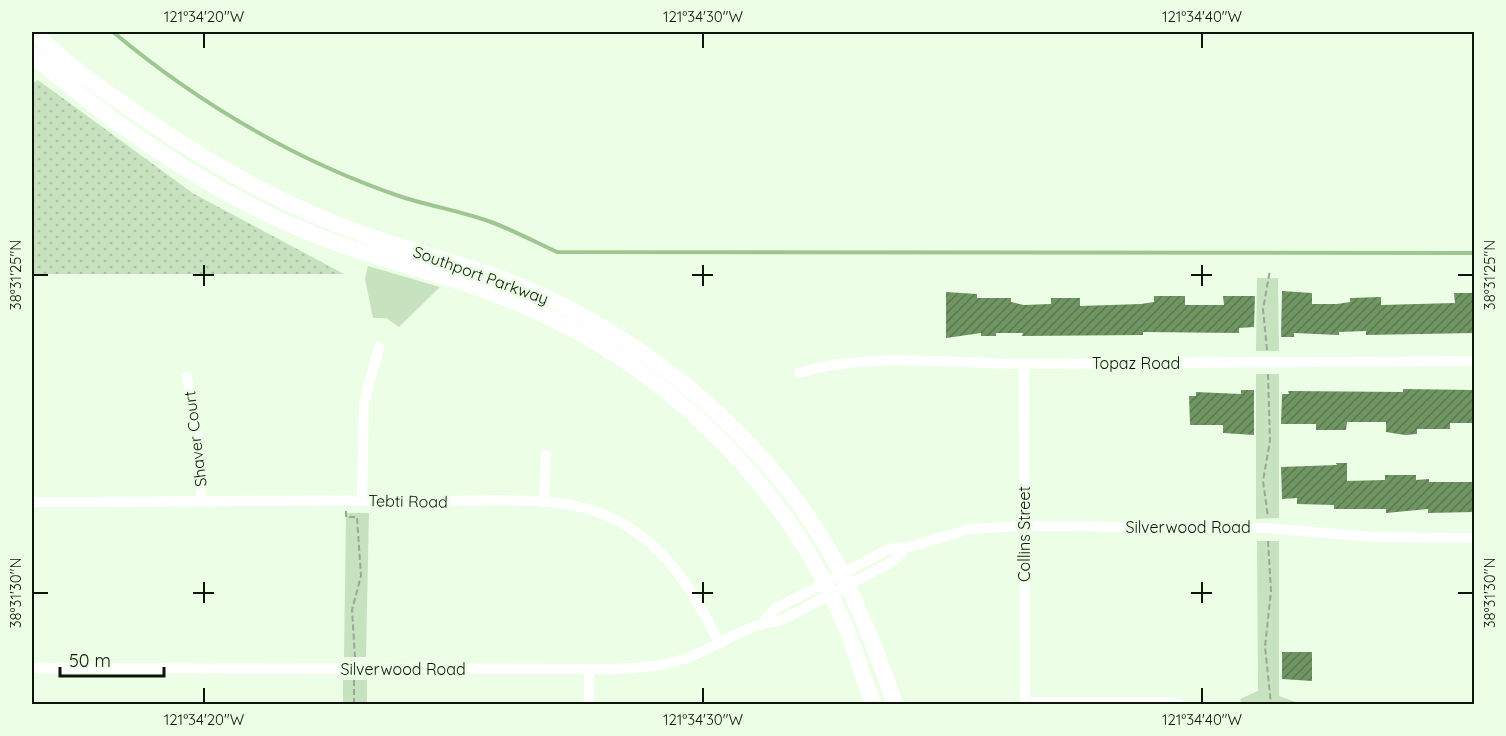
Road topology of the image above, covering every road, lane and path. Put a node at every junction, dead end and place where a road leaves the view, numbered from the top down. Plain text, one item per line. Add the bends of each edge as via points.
1 (40, 37) edge
2 (32, 56) edge
3 (1270, 270) dead end
4 (379, 347) dead end
5 (1268, 362) junction
6 (1474, 362) edge
7 (1024, 364) junction
8 (799, 373) dead end
9 (187, 377) dead end
10 (546, 455) dead end
11 (346, 500) junction
12 (362, 500) junction
13 (202, 501) junction
14 (32, 502) edge
15 (544, 502) junction
16 (1022, 526) junction
17 (1268, 528) junction
18 (1474, 538) edge
19 (844, 580) junction
20 (827, 589) junction
21 (720, 644) junction
22 (32, 668) edge
23 (355, 669) junction
24 (589, 669) junction
25 (1025, 703) edge
26 (354, 705) edge
27 (590, 705) edge
28 (873, 705) edge
29 (895, 705) edge
30 (1178, 705) edge
31 (1269, 705) edge

1 - 2 street
1 - 19 street, Southport Parkway via 107,93 244,183 303,212 528,289 630,344 720,415 771,470 807,515
2 - 20 street, Southport Parkway via 97,106 235,198 296,228 522,305 620,358 670,394 715,434 758,481
3 - 5 path via 1263,309
4 - 12 street via 364,403
5 - 6 street, Topaz Road
5 - 7 street, Topaz Road
5 - 17 path via 1270,441 1263,481
7 - 8 street, Topaz Road via 858,361
7 - 16 street, Collins Street
9 - 13 street, Shaver Court via 196,423
10 - 15 street
11 - 12 street, Tebti Road
11 - 13 street, Tebti Road
11 - 23 path via 346,517 357,517 362,576 352,610
12 - 15 street, Tebti Road
13 - 14 street, Tebti Road
15 - 21 street, Tebti Road via 585,508 613,519 653,546 694,593
16 - 17 street, Silverwood Road
16 - 19 street, Silverwood Road via 970,529 889,549
16 - 25 street, Collins Street
17 - 18 street, Silverwood Road via 1373,537
17 - 31 path via 1271,591 1265,647
19 - 20 street, Silverwood Road
19 - 29 street, Southport Parkway via 873,642
20 - 21 street, Silverwood Road via 775,609 764,622
20 - 28 street, Southport Parkway via 843,620
21 - 24 street, Silverwood Road via 653,667
22 - 23 street, Silverwood Road
23 - 24 street, Silverwood Road
23 - 26 path
24 - 27 street
25 - 30 street

